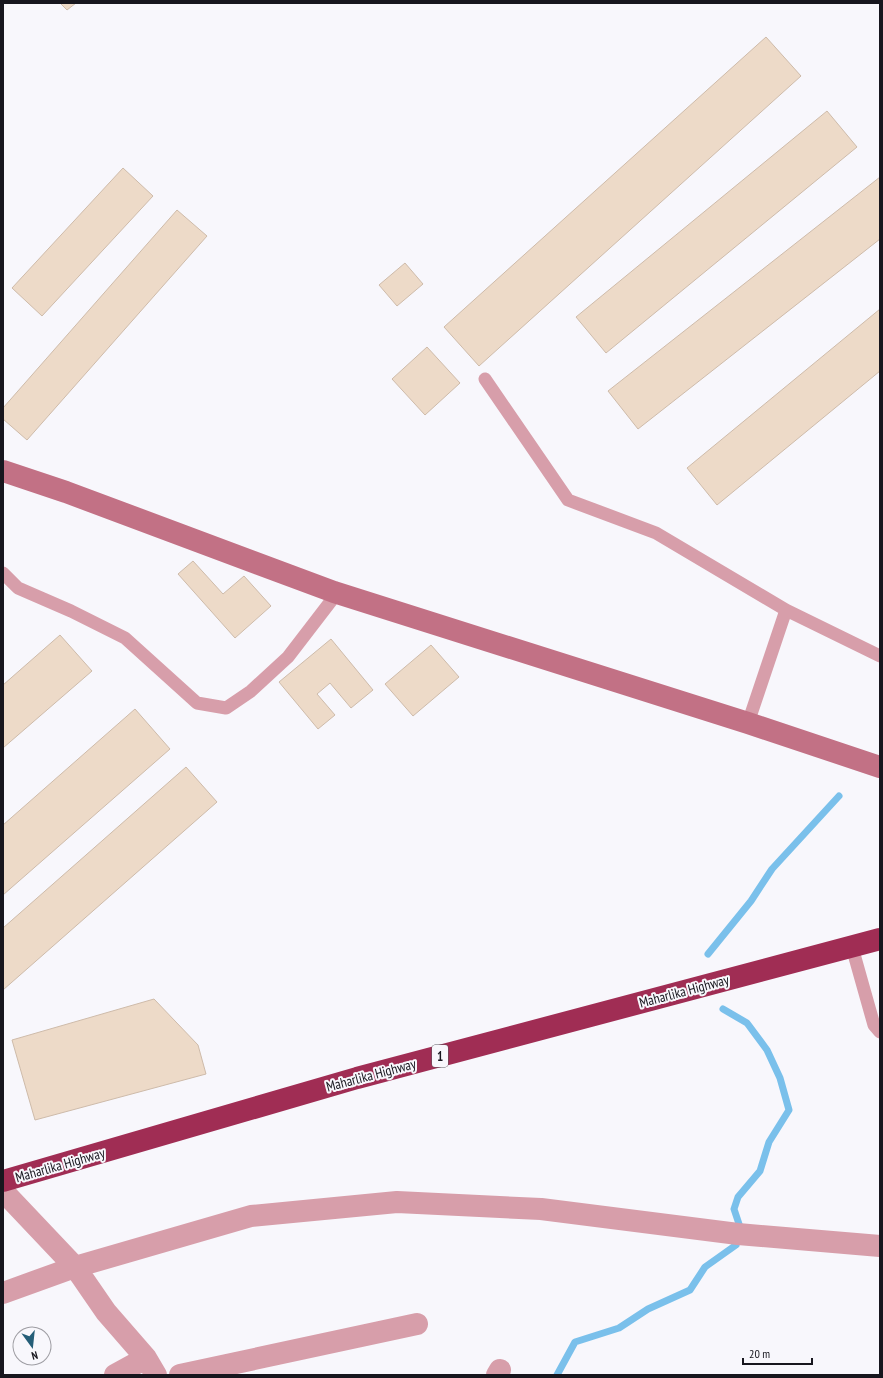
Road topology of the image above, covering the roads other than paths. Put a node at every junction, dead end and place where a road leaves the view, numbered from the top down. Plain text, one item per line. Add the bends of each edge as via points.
1 (485, 379) dead end
2 (3, 471) edge
3 (3, 573) edge
4 (334, 592) junction
5 (786, 610) junction
6 (880, 656) edge
7 (748, 722) junction
8 (880, 767) edge
9 (880, 939) edge
10 (852, 947) junction
11 (880, 1032) edge
12 (3, 1181) edge
13 (3, 1191) edge
14 (880, 1246) edge
15 (75, 1267) junction
16 (3, 1293) edge
17 (417, 1324) dead end
18 (151, 1366) edge
19 (115, 1375) edge
20 (180, 1375) edge

1 - 5 lane via 568,500 656,533
2 - 4 street
3 - 4 lane via 18,588 125,638 197,703 226,708 288,657 331,602
4 - 7 street
5 - 6 lane
5 - 7 lane
7 - 8 street
9 - 10 highway, Maharlika Highway / 1
10 - 11 lane via 874,1025
10 - 12 highway, Maharlika Highway / 1 via 357,1078
13 - 15 street
14 - 15 street via 738,1234 541,1209 397,1202 251,1216
15 - 16 street
15 - 18 street via 106,1312
17 - 20 street
18 - 19 street

